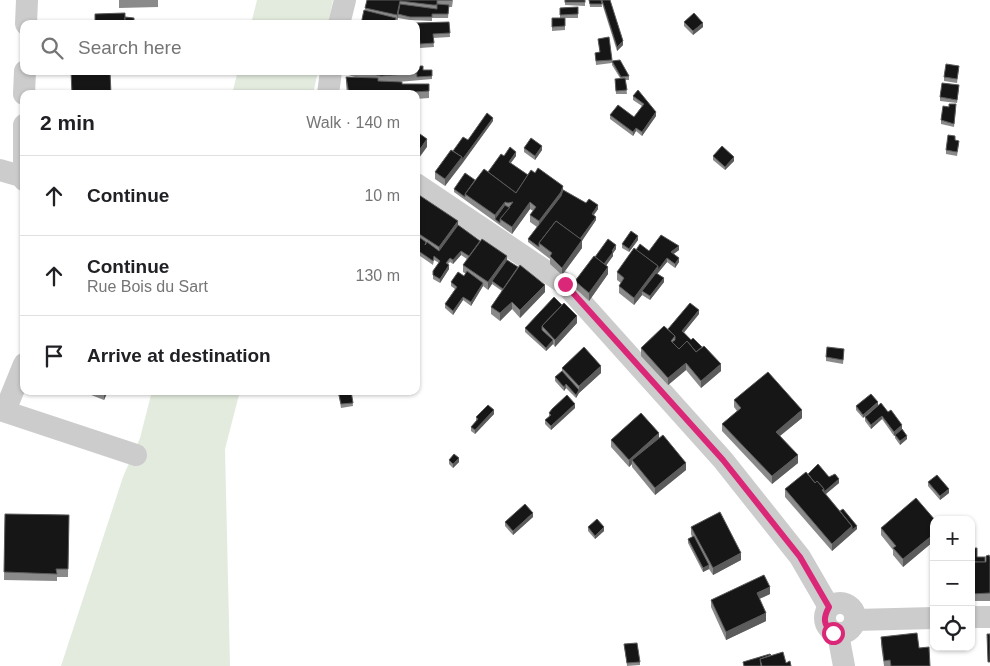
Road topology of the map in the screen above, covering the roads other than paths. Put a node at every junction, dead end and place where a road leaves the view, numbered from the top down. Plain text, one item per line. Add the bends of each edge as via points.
1 (27, 0) edge
2 (345, 0) edge
3 (26, 20) edge
4 (340, 20) edge
5 (25, 75) edge
6 (330, 75) edge
7 (24, 90) edge
8 (329, 90) edge
9 (0, 170) edge
10 (20, 178) edge
11 (420, 187) edge
12 (20, 373) edge
13 (2, 411) edge
14 (136, 456) dead end
15 (829, 607) junction
16 (990, 617) edge
17 (930, 618) edge
18 (975, 618) edge
19 (856, 620) junction
20 (838, 634) junction
21 (844, 666) edge

1 - 3 street
2 - 4 street
5 - 7 street
6 - 8 street
9 - 10 street
11 - 15 street via 565,284 723,460 800,557
12 - 13 street
13 - 14 street
15 - 19 street via 844,603 852,609
15 - 20 street via 825,615 826,625
16 - 18 street
17 - 19 street
19 - 20 street via 849,631
20 - 21 street

